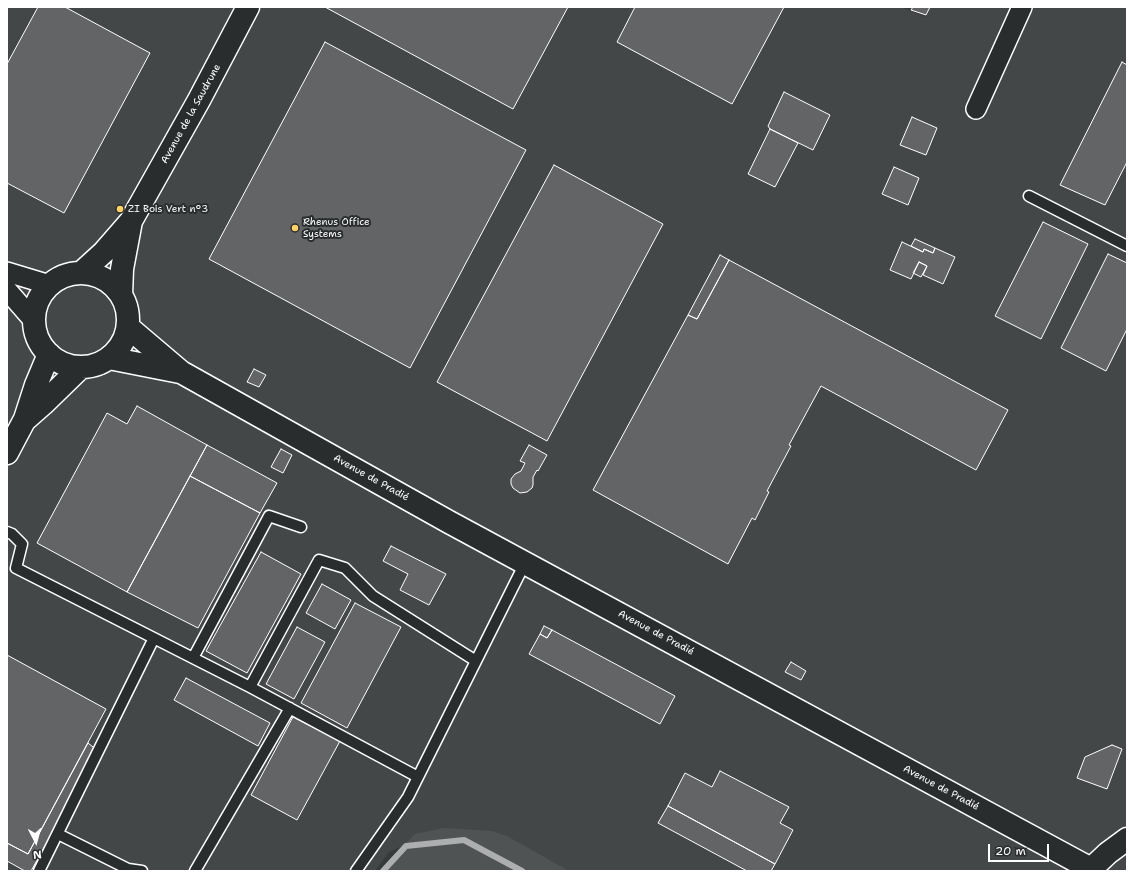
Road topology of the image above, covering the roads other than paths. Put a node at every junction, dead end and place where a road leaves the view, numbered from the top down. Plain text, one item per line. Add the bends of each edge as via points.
1 (248, 7) edge
2 (1022, 7) edge
3 (976, 109) dead end
4 (1029, 196) dead end
5 (131, 221) junction
6 (1127, 246) edge
7 (7, 272) edge
8 (81, 273) junction
9 (50, 285) junction
10 (7, 290) edge
11 (121, 295) junction
12 (34, 321) junction
13 (128, 327) junction
14 (49, 354) junction
15 (109, 358) junction
16 (81, 367) junction
17 (181, 372) junction
18 (25, 420) junction
19 (7, 452) edge
20 (301, 527) dead end
21 (7, 532) edge
22 (525, 563) junction
23 (154, 638) junction
24 (192, 658) junction
25 (476, 661) junction
26 (250, 687) junction
27 (290, 708) junction
28 (418, 777) junction
29 (58, 834) junction
30 (1127, 839) edge
31 (122, 869) edge
32 (1092, 870) edge
33 (39, 871) edge
34 (142, 871) edge
35 (195, 871) edge
36 (356, 871) edge

1 - 5 street, Avenue de la Saudrune
2 - 3 street
4 - 6 lane
5 - 8 street, Avenue de la Saudrune via 104,252
5 - 11 street, Avenue de la Saudrune via 122,269
7 - 9 street
8 - 9 street via 70,274
8 - 11 street via 97,276 110,283
9 - 12 street via 36,308
10 - 12 street
11 - 13 street via 126,305
12 - 14 street via 41,345
13 - 15 street via 118,350
13 - 17 street, Avenue de Pradié
14 - 16 street via 69,366
14 - 18 street
15 - 16 street via 96,365
15 - 17 street, Avenue de Pradié
16 - 18 street
17 - 22 street, Avenue de Pradié
18 - 19 street
20 - 24 lane via 269,516
21 - 23 lane via 22,544 16,568
22 - 25 lane
22 - 32 street, Avenue de Pradié
23 - 24 lane
23 - 29 lane
24 - 26 lane
25 - 26 lane via 373,596 345,568 319,560
25 - 28 lane
26 - 27 lane
27 - 28 lane
27 - 35 lane
28 - 36 lane via 408,797
29 - 31 lane
29 - 33 lane
30 - 32 street, Avenue de Pradié via 1108,853
31 - 34 lane

